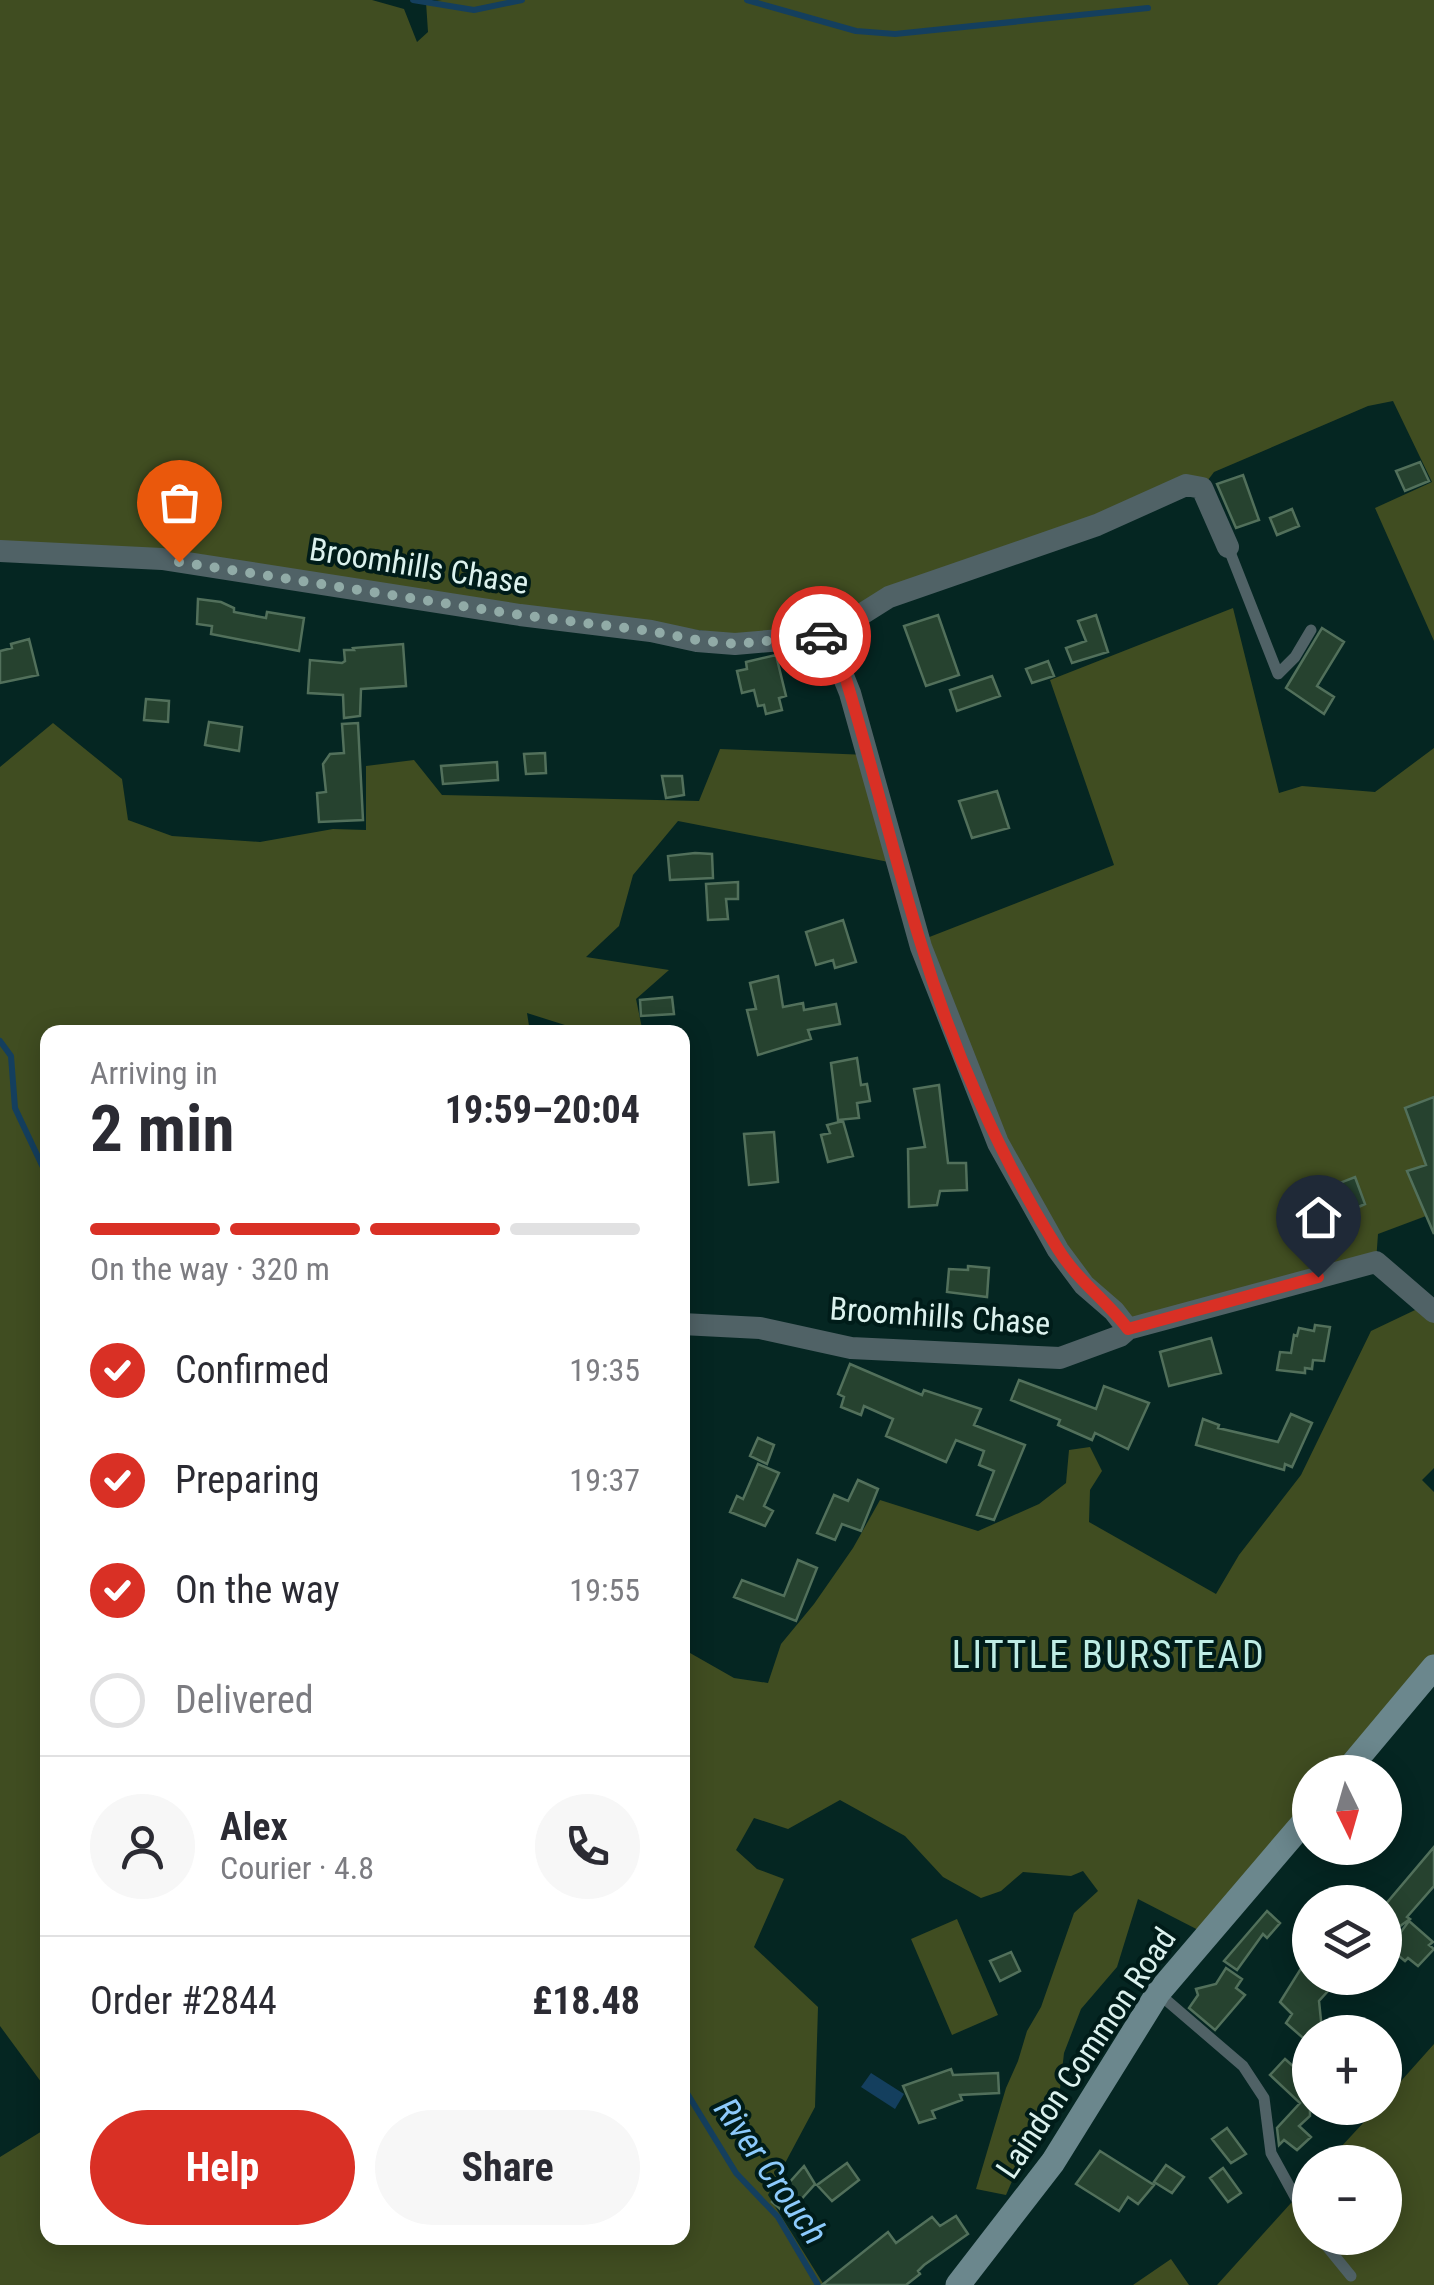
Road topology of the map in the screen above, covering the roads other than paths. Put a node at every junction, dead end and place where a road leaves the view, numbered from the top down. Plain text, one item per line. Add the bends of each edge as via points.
1 (1228, 546) joint
2 (0, 550) edge
3 (1311, 630) dead end
4 (827, 636) junction
5 (1434, 1312) edge
6 (690, 1324) edge
7 (1128, 1329) junction
8 (1434, 1667) edge
9 (1360, 1755) edge
10 (1292, 1835) edge
11 (1158, 1993) junction
12 (1292, 2191) edge
13 (1334, 2255) edge
14 (1351, 2276) dead end
15 (958, 2285) edge

1 - 3 lane via 1278,674
1 - 4 street, Broomhills Chase via 1202,488 1186,486 1097,525 889,597
2 - 4 street, Broomhills Chase via 162,559 697,640 749,644
4 - 7 street, Broomhills Chase via 847,683 921,947 998,1143 1058,1250
5 - 7 street, Broomhills Chase via 1376,1262
6 - 7 street, Broomhills Chase via 760,1328 851,1348 1060,1358
8 - 9 street
10 - 11 street, Laindon Common Road
11 - 12 lane via 1244,2066 1264,2098 1271,2153
11 - 15 street, Laindon Common Road via 1053,2162
13 - 14 lane

